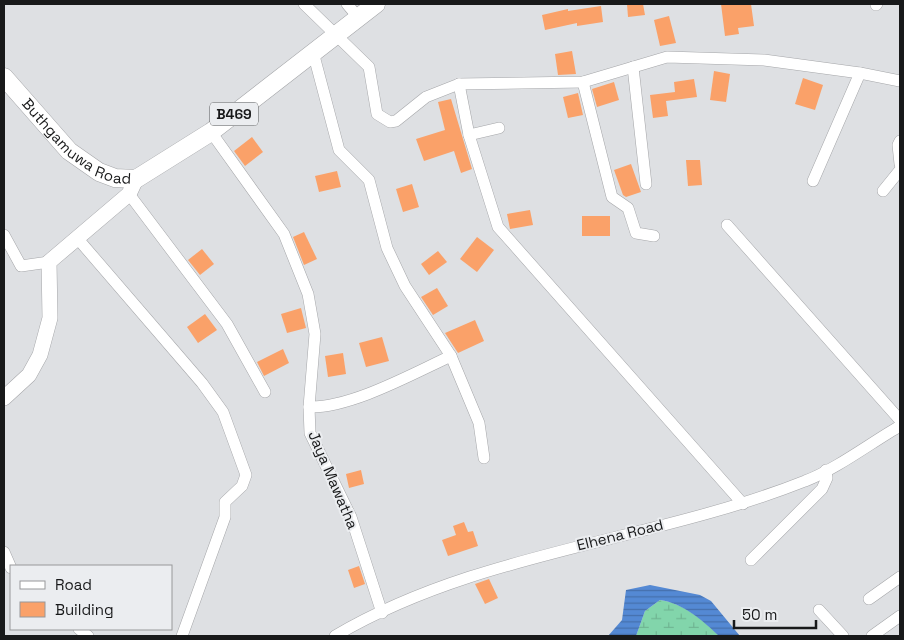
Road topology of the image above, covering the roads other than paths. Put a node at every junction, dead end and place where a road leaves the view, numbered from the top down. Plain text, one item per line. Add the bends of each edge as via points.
1 (304, 4) edge
2 (376, 4) edge
3 (352, 10) edge
4 (335, 33) junction
5 (313, 52) junction
6 (633, 67) junction
7 (860, 73) junction
8 (4, 78) edge
9 (900, 81) edge
10 (582, 82) junction
11 (459, 84) junction
12 (499, 128) dead end
13 (211, 132) junction
14 (469, 135) junction
15 (900, 141) edge
16 (900, 164) edge
17 (900, 170) edge
18 (813, 181) dead end
19 (646, 184) dead end
20 (132, 186) junction
21 (883, 191) dead end
22 (727, 225) dead end
23 (4, 236) edge
24 (654, 236) dead end
25 (78, 239) junction
26 (49, 262) junction
27 (451, 356) junction
28 (265, 392) dead end
29 (4, 398) edge
30 (309, 407) junction
31 (900, 420) edge
32 (900, 426) edge
33 (484, 458) dead end
34 (826, 470) junction
35 (743, 504) junction
36 (4, 552) edge
37 (751, 560) dead end
38 (10, 566) edge
39 (900, 577) edge
40 (869, 599) dead end
41 (819, 610) dead end
42 (382, 613) junction
43 (900, 616) edge
44 (182, 636) edge
45 (335, 636) edge
46 (843, 636) edge
47 (872, 636) edge

1 - 4 street
2 - 3 main road, Buthgamuwa Road / B469
3 - 4 main road, Buthgamuwa Road / B469
4 - 5 main road, Buthgamuwa Road / B469
4 - 11 street via 369,67 377,114 390,122 396,121 426,97
5 - 13 main road, Buthgamuwa Road / B469
5 - 27 street via 339,150 369,180 390,256 405,286
6 - 7 street via 667,57 698,57 764,60
6 - 10 street
6 - 19 street
7 - 9 street
7 - 18 street
8 - 20 main road, Buthgamuwa Road via 69,150 99,172
10 - 11 street
10 - 24 street via 612,197 628,208 636,232
11 - 14 street
12 - 14 street
13 - 20 main road, Buthgamuwa Road / B469
13 - 30 street, Jaya Mawatha via 284,234 308,294 315,334
14 - 35 street via 498,227
15 - 16 street
17 - 21 street
20 - 25 street
20 - 28 street via 227,324
22 - 31 street
23 - 26 street via 21,266
25 - 26 street
25 - 44 street via 202,383 223,412 246,475 242,486 225,502 226,517
26 - 29 street via 50,318 40,355 29,375
27 - 30 street via 368,394 321,407
27 - 33 street via 479,423
30 - 42 street, Jaya Mawatha via 310,433 351,517
32 - 34 street, Elhena Road
34 - 35 street, Elhena Road via 808,481
34 - 37 street via 827,478 822,489
35 - 42 street, Elhena Road via 516,562
36 - 38 street
39 - 40 street
41 - 46 street
42 - 45 street, Elhena Road
43 - 47 street

